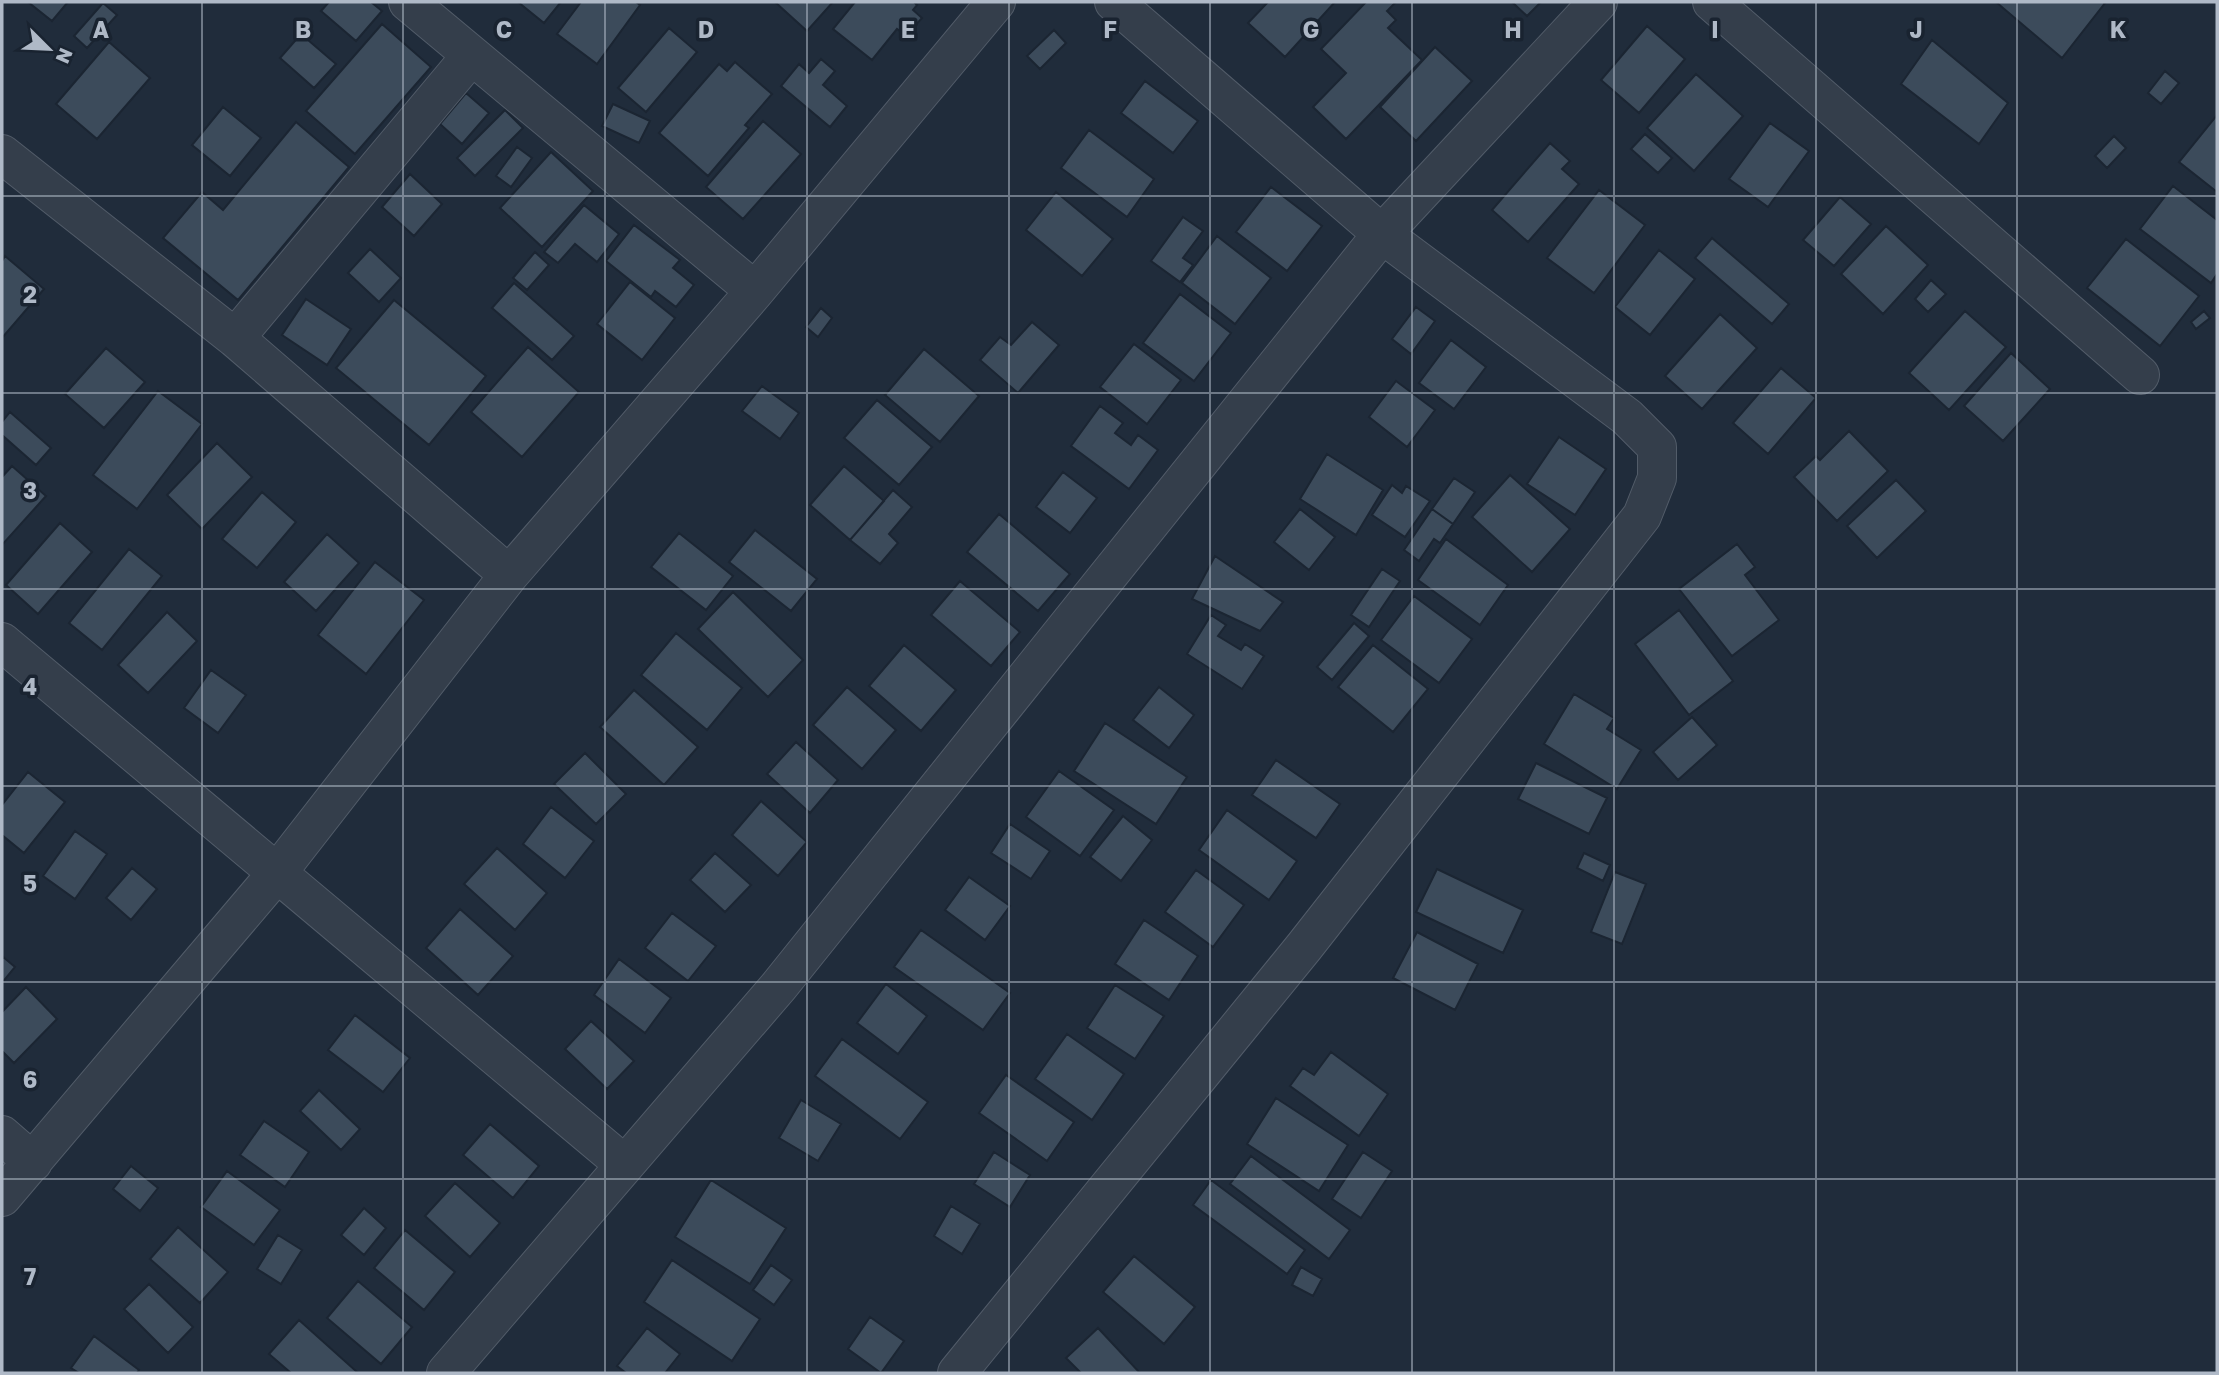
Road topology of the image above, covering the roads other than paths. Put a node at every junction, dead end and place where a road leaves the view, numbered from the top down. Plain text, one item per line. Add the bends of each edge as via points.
1 (408, 2) edge
2 (996, 2) edge
3 (1114, 2) edge
4 (1598, 2) edge
5 (1712, 2) edge
6 (471, 56) junction
7 (2, 154) edge
8 (1381, 234) junction
9 (755, 290) junction
10 (235, 338) junction
11 (2140, 375) dead end
12 (509, 575) junction
13 (2, 642) edge
14 (277, 873) junction
15 (2, 1135) edge
16 (33, 1162) junction
17 (625, 1166) junction
18 (2, 1197) edge
19 (446, 1373) edge
20 (957, 1373) edge

1 - 6 street
2 - 9 street
3 - 8 street
4 - 8 street
5 - 11 street
6 - 9 street
6 - 10 street
7 - 10 street
8 - 17 street via 779,986
8 - 20 street via 1627,417 1657,447 1657,478 1642,516 1304,947
9 - 12 street
10 - 12 street
12 - 14 street
13 - 14 street
14 - 16 street
14 - 17 street
15 - 16 street
16 - 18 street
17 - 19 street

